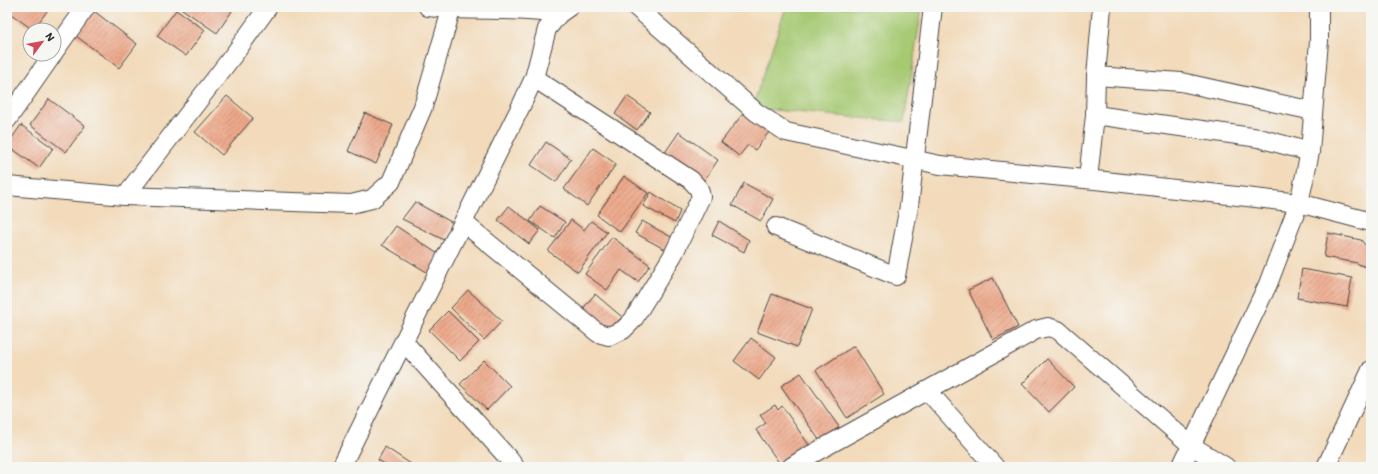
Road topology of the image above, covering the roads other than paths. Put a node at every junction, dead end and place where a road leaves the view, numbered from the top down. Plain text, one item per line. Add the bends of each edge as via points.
1 (86, 7) edge
2 (268, 7) edge
3 (428, 7) edge
4 (636, 7) edge
5 (933, 7) edge
6 (1102, 7) edge
7 (1319, 7) edge
8 (452, 8) edge
9 (564, 10) edge
10 (62, 40) edge
11 (47, 62) edge
12 (1096, 76) junction
13 (534, 78) junction
14 (1313, 111) junction
15 (1095, 115) junction
16 (7, 120) edge
17 (1310, 152) junction
18 (915, 160) junction
19 (1088, 179) junction
20 (7, 186) edge
21 (125, 196) junction
22 (1299, 203) junction
23 (464, 222) junction
24 (1371, 222) edge
25 (776, 227) dead end
26 (404, 342) junction
27 (1371, 370) edge
28 (928, 391) junction
29 (1192, 446) junction
30 (804, 464) edge
31 (341, 467) edge
32 (515, 467) edge
33 (995, 467) edge
34 (1181, 467) edge
35 (1226, 467) edge
36 (1326, 467) edge

1 - 10 street
2 - 21 street
3 - 8 street
4 - 18 street via 756,112 786,132
5 - 18 street
6 - 12 street
7 - 14 street
8 - 9 street
8 - 21 street via 420,114 391,182 372,200 351,204
9 - 13 street via 547,30
11 - 16 street
12 - 14 street via 1181,82
12 - 15 street
13 - 23 street
13 - 23 street via 692,180 701,197 673,255 633,320 623,330 609,336 598,333
14 - 17 street
15 - 17 street via 1259,138
15 - 19 street
17 - 22 street
18 - 19 street via 940,165
18 - 25 street via 896,276
19 - 22 street
20 - 21 street
22 - 24 street
22 - 29 street via 1268,284
23 - 26 street
26 - 31 street
26 - 32 street
27 - 36 street
28 - 29 street via 1036,330 1048,327 1058,330
28 - 30 street
28 - 33 street
29 - 34 street
29 - 35 street

